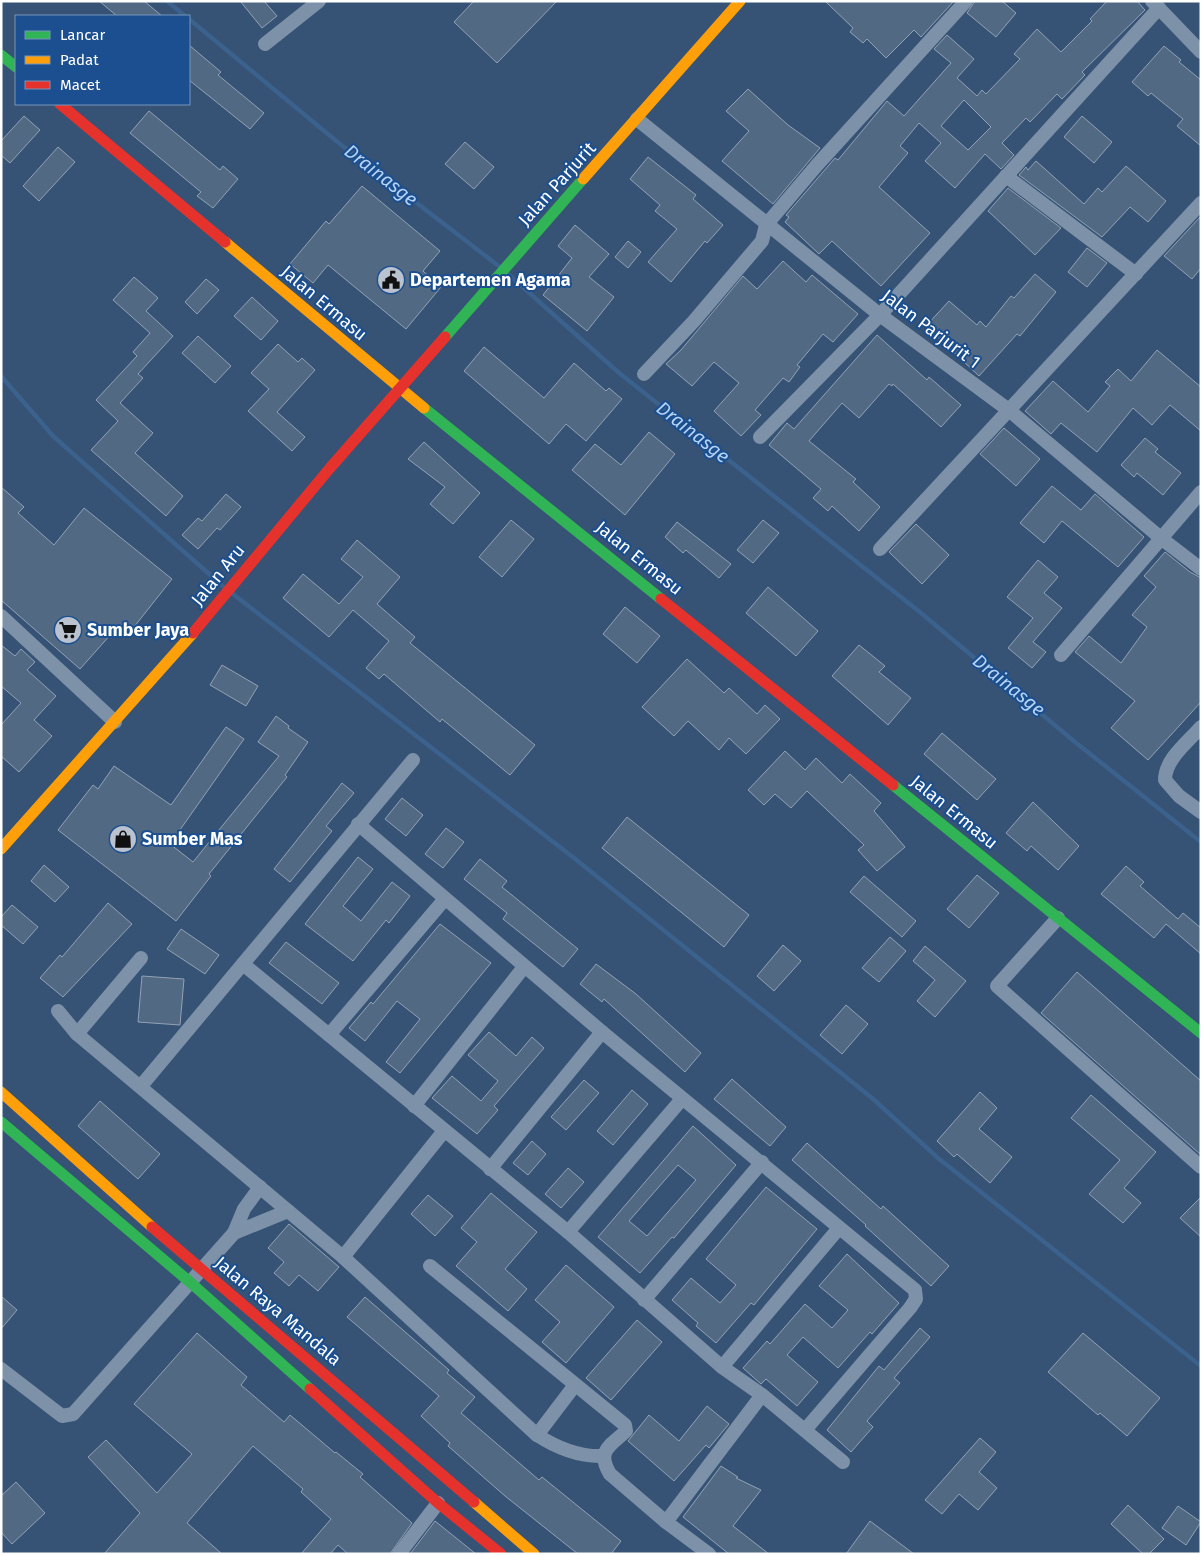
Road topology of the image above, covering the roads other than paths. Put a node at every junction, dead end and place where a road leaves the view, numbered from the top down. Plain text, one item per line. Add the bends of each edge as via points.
1 (319, 1) edge
2 (740, 1) edge
3 (966, 1) edge
4 (1156, 5) edge
5 (265, 44) dead end
6 (1201, 52) edge
7 (1, 55) edge
8 (15, 66) edge
9 (61, 105) edge
10 (637, 119) junction
11 (1006, 176) junction
12 (1201, 203) edge
13 (766, 224) junction
14 (1136, 274) junction
15 (880, 315) junction
16 (644, 374) dead end
17 (399, 388) junction
18 (1010, 411) junction
19 (760, 436) dead end
20 (1201, 492) edge
21 (1162, 539) junction
22 (880, 549) dead end
23 (1201, 569) edge
24 (1, 616) edge
25 (1061, 654) dead end
26 (115, 722) junction
27 (1201, 727) edge
28 (413, 760) dead end
29 (1201, 812) edge
30 (358, 824) junction
31 (1, 849) edge
32 (444, 900) junction
33 (1058, 918) junction
34 (141, 958) dead end
35 (242, 964) junction
36 (524, 966) junction
37 (58, 1011) dead end
38 (602, 1032) junction
39 (1201, 1033) edge
40 (77, 1034) junction
41 (329, 1035) junction
42 (141, 1086) junction
43 (1, 1092) edge
44 (682, 1099) junction
45 (414, 1106) junction
46 (1, 1122) edge
47 (444, 1131) junction
48 (762, 1162) junction
49 (1201, 1167) edge
50 (490, 1169) junction
51 (260, 1186) junction
52 (288, 1211) junction
53 (839, 1228) junction
54 (568, 1232) junction
55 (234, 1233) junction
56 (342, 1256) junction
57 (430, 1266) dead end
58 (202, 1270) junction
59 (191, 1283) junction
60 (644, 1300) junction
61 (722, 1367) junction
62 (1, 1369) edge
63 (575, 1385) junction
64 (762, 1395) junction
65 (371, 1413) junction
66 (805, 1430) junction
67 (357, 1432) junction
68 (537, 1435) junction
69 (603, 1456) junction
70 (843, 1462) dead end
71 (438, 1503) junction
72 (666, 1522) junction
73 (399, 1554) edge
74 (502, 1554) edge
75 (534, 1554) edge
76 (709, 1554) edge

1 - 5 street
2 - 10 main road, Jalan Parjurit
3 - 13 street
4 - 6 street
4 - 11 street
7 - 8 main road
9 - 17 main road, Jalan Ermasu
10 - 13 street, Jalan Parjurit 1
10 - 17 main road, Jalan Parjurit
11 - 14 street
11 - 15 street
12 - 14 street
13 - 15 street, Jalan Parjurit 1
13 - 16 street via 762,241
14 - 18 street
15 - 18 street, Jalan Parjurit 1
15 - 19 street
17 - 26 main road, Jalan Aru
17 - 33 main road, Jalan Ermasu
18 - 21 street, Jalan Parjurit 1
18 - 22 street
20 - 21 street
21 - 23 street, Jalan Parjurit 1
21 - 25 street
24 - 26 street
26 - 31 main road, Jalan Aru
27 - 29 street via 1165,772 1165,780 1179,796
28 - 30 street
30 - 32 street
30 - 35 street
32 - 36 street
32 - 41 street
33 - 39 main road, Jalan Ermasu
33 - 49 street via 997,986
34 - 40 street
35 - 41 street
35 - 42 street
36 - 38 street
36 - 45 street
37 - 40 street
38 - 44 street
38 - 50 street
40 - 42 street
41 - 45 street
42 - 51 street
43 - 58 main road, Jalan Raya Mandala
44 - 48 street
44 - 54 street
45 - 47 street
46 - 59 main road, Jalan Raya Mandala
47 - 50 street
47 - 56 street
48 - 53 street
48 - 60 street
50 - 54 street
51 - 52 street
51 - 55 street via 244,1209
52 - 55 street
52 - 56 street
53 - 61 street
53 - 66 street via 915,1290 916,1299
54 - 60 street
55 - 58 street
56 - 68 street
57 - 63 street
58 - 59 street
58 - 65 main road, Jalan Raya Mandala
59 - 62 street via 74,1414 62,1416
59 - 67 main road, Jalan Raya Mandala
60 - 61 street
61 - 64 street
63 - 68 street
63 - 69 street via 627,1427
64 - 66 street
64 - 72 street
65 - 67 main road
65 - 75 main road, Jalan Raya Mandala
66 - 70 street
67 - 71 main road, Jalan Raya Mandala
68 - 69 street via 559,1448 588,1456
69 - 72 street via 610,1474
71 - 73 street
71 - 74 main road, Jalan Raya Mandala
72 - 76 street

